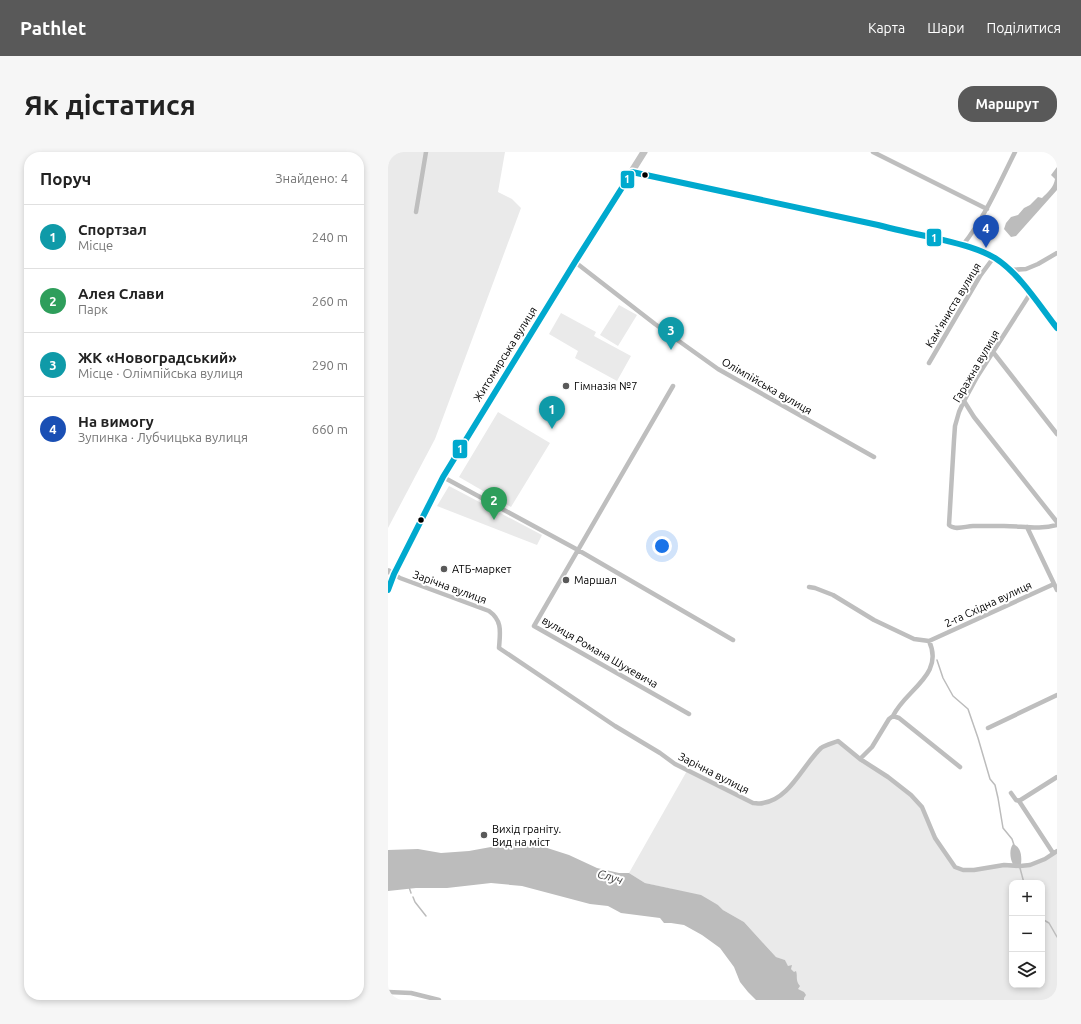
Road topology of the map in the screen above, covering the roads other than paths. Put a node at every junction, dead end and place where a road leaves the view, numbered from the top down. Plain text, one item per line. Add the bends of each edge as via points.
1 (426, 152) edge
2 (644, 152) edge
3 (873, 152) edge
4 (1015, 152) edge
5 (632, 172) junction
6 (986, 209) junction
7 (416, 212) dead end
8 (963, 245) junction
9 (1057, 253) edge
10 (994, 257) junction
11 (574, 262) junction
12 (1010, 270) junction
13 (1030, 294) junction
14 (1057, 328) edge
15 (993, 352) junction
16 (929, 363) dead end
17 (673, 386) dead end
18 (964, 401) junction
19 (1057, 434) edge
20 (874, 457) dead end
21 (443, 477) junction
22 (1057, 522) edge
23 (1057, 525) edge
24 (1028, 527) junction
25 (578, 550) junction
26 (391, 573) edge
27 (1054, 584) junction
28 (809, 587) dead end
29 (388, 590) edge
30 (1057, 590) edge
31 (733, 640) dead end
32 (929, 641) junction
33 (1057, 695) edge
34 (689, 714) dead end
35 (893, 716) junction
36 (988, 728) dead end
37 (860, 759) junction
38 (960, 768) dead end
39 (1057, 777) edge
40 (1011, 793) dead end
41 (1019, 802) junction
42 (1055, 852) edge
43 (388, 992) edge
44 (438, 1000) edge

1 - 7 street
2 - 5 main road, Житомирська вулиця
3 - 6 street
4 - 6 street
5 - 8 street
5 - 11 main road, Житомирська вулиця
6 - 8 street
8 - 10 street
9 - 12 street via 1026,269
10 - 12 street
10 - 16 street, Кам'яниста вулиця via 980,276
11 - 20 street, Олімпійська вулиця via 718,369
11 - 21 main road, Житомирська вулиця
12 - 13 street
13 - 14 street
13 - 15 street, Гаражна вулиця
15 - 18 street, Гаражна вулиця
15 - 19 street
17 - 25 street, вулиця Романа Шухевича
18 - 22 street
18 - 24 street, Гаражна вулиця via 955,426 949,526
21 - 25 street
21 - 26 main road, Житомирська вулиця
23 - 24 street
24 - 27 street
25 - 31 street
25 - 34 street, вулиця Романа Шухевича via 534,626
26 - 29 main road, Житомирська вулиця
26 - 37 street, Зарічна вулиця via 489,611 497,618 499,648 670,760 754,803 771,801 781,795 822,747 838,741
27 - 30 street
27 - 32 street, 2-га Східна вулиця
28 - 32 street via 833,595 874,620 914,639
32 - 35 street via 934,658 931,666 926,676 896,709
33 - 36 street
35 - 37 street via 872,747
35 - 38 street via 899,718
37 - 42 street, Зарічна вулиця via 911,795 922,807 935,838 955,867 974,870 1004,864 1030,865
39 - 41 street
40 - 41 street
41 - 42 street
43 - 44 street via 411,993

